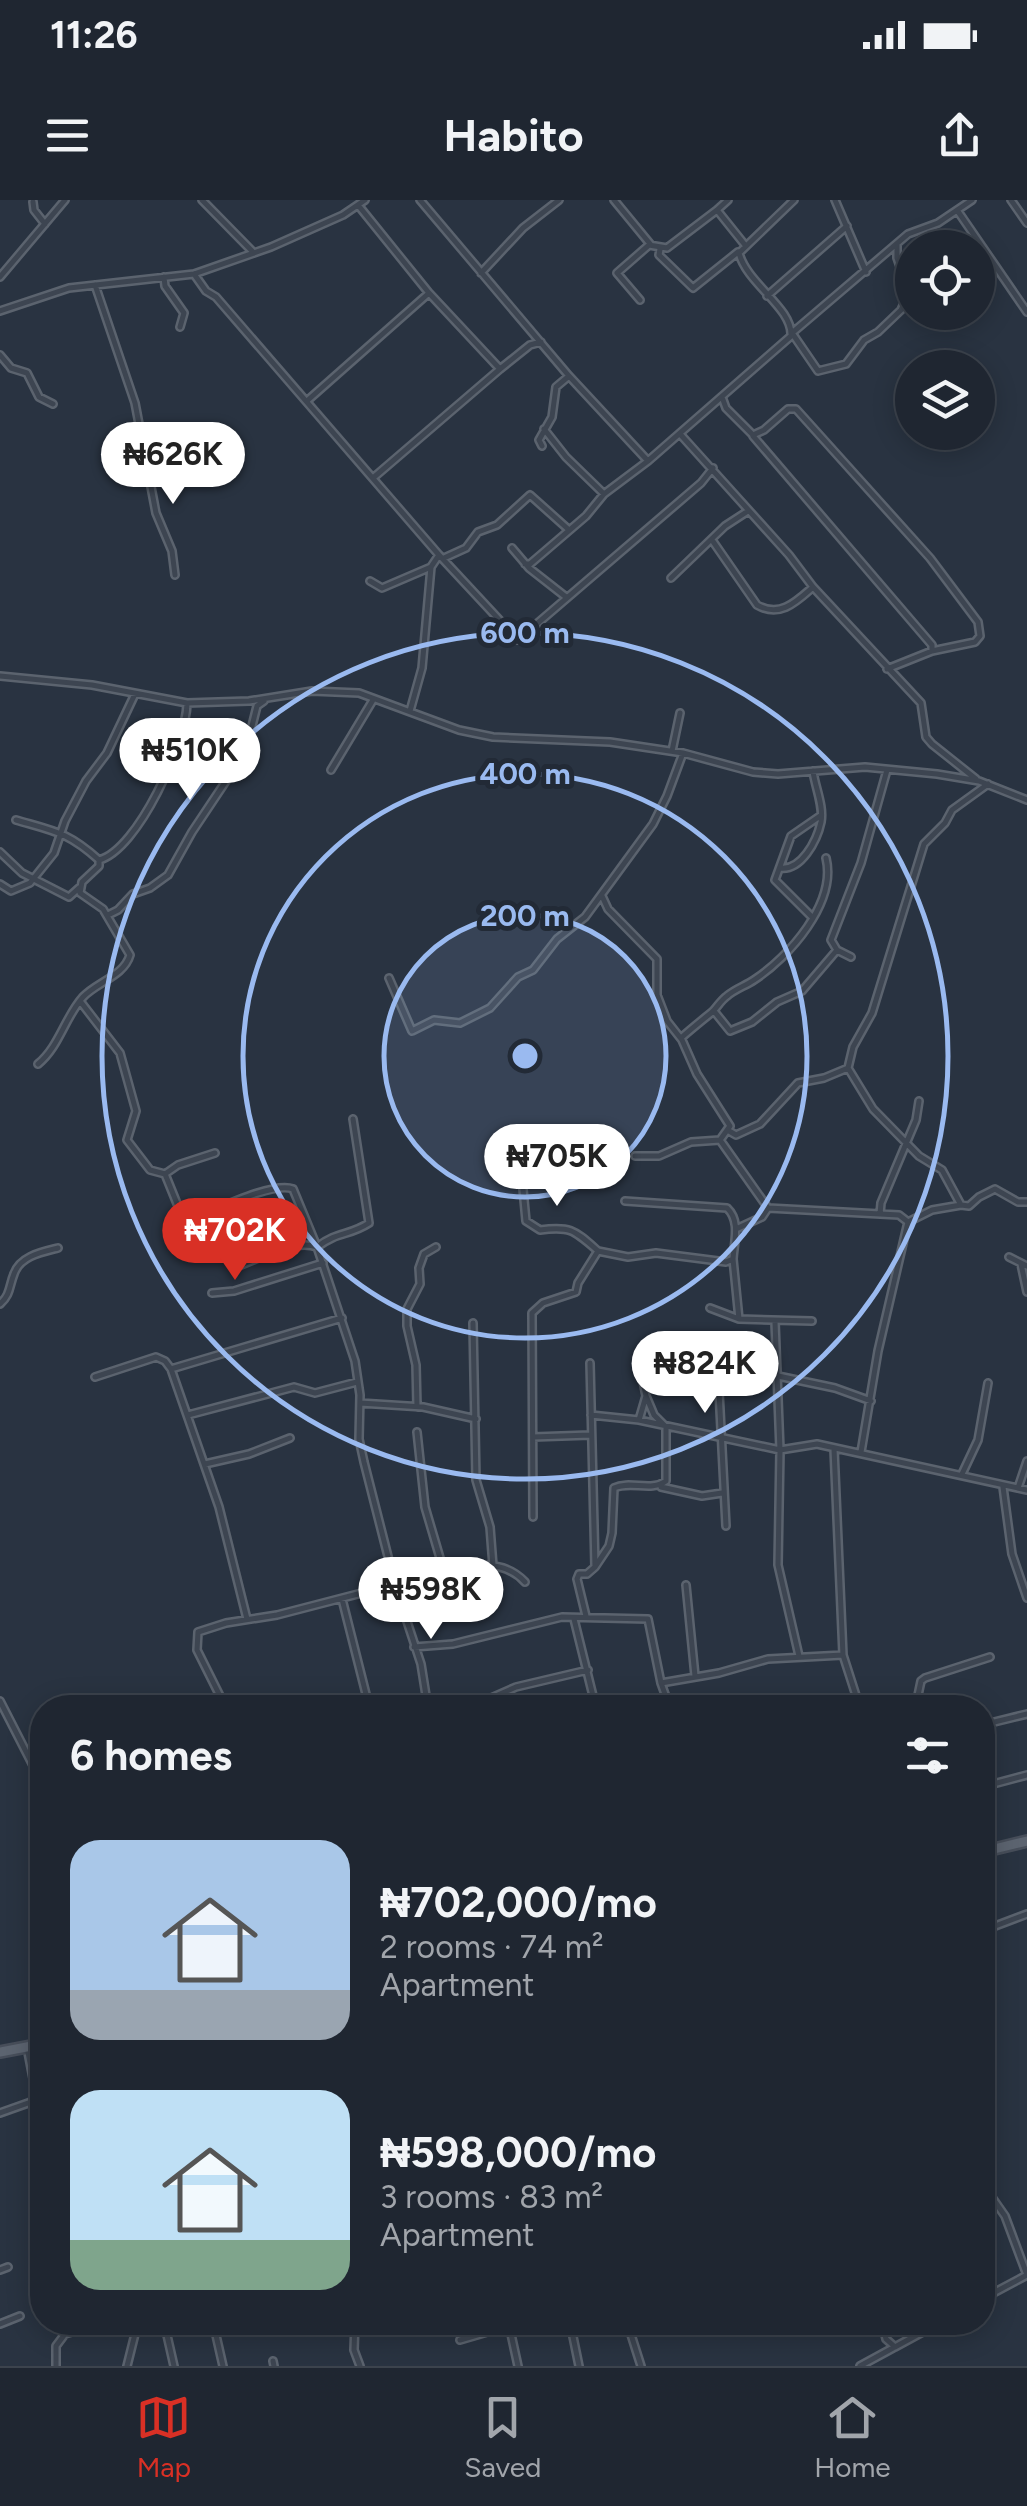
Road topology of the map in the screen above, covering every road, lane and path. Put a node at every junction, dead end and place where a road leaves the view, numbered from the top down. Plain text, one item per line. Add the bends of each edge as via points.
1 (66, 200) edge
2 (202, 200) edge
3 (365, 200) edge
4 (420, 200) edge
5 (558, 200) edge
6 (614, 200) edge
7 (728, 200) edge
8 (794, 200) edge
9 (835, 200) edge
10 (972, 200) edge
11 (1011, 200) edge
12 (33, 202) edge
13 (358, 205) junction
14 (717, 210) junction
15 (957, 210) junction
16 (1027, 222) edge
17 (45, 224) junction
18 (847, 226) junction
19 (916, 230) edge
20 (652, 245) junction
21 (743, 247) junction
22 (895, 247) edge
23 (660, 249) junction
24 (254, 253) junction
25 (866, 272) junction
26 (481, 273) junction
27 (194, 274) junction
28 (164, 277) junction
29 (0, 278) edge
30 (94, 285) junction
31 (429, 294) junction
32 (767, 296) junction
33 (1027, 296) edge
34 (640, 300) dead end
35 (1019, 301) junction
36 (0, 311) edge
37 (1027, 312) edge
38 (895, 315) edge
39 (180, 327) dead end
40 (792, 333) junction
41 (540, 342) junction
42 (0, 355) edge
43 (500, 369) junction
44 (569, 376) junction
45 (722, 397) junction
46 (308, 400) junction
47 (53, 404) dead end
48 (544, 429) junction
49 (680, 434) junction
50 (753, 435) junction
51 (542, 446) dead end
52 (648, 461) junction
53 (712, 468) junction
54 (373, 478) junction
55 (604, 494) junction
56 (748, 511) junction
57 (568, 529) junction
58 (712, 540) junction
59 (512, 548) dead end
60 (441, 557) junction
61 (525, 564) junction
62 (432, 567) junction
63 (175, 574) dead end
64 (670, 578) dead end
65 (370, 581) dead end
66 (813, 587) junction
67 (566, 596) junction
68 (932, 651) junction
69 (887, 668) junction
70 (0, 676) edge
71 (135, 694) junction
72 (266, 699) junction
73 (373, 700) junction
74 (186, 702) junction
75 (410, 711) junction
76 (680, 713) dead end
77 (672, 751) junction
78 (682, 753) junction
79 (331, 770) dead end
80 (887, 770) junction
81 (813, 771) junction
82 (979, 781) junction
83 (988, 784) junction
84 (1027, 800) edge
85 (820, 816) junction
86 (16, 820) dead end
87 (62, 831) junction
88 (0, 852) edge
89 (826, 858) dead end
90 (100, 860) junction
91 (780, 868) junction
92 (33, 879) junction
93 (0, 884) edge
94 (80, 888) junction
95 (602, 896) junction
96 (108, 916) junction
97 (812, 917) junction
98 (838, 950) junction
99 (851, 957) dead end
100 (388, 978) dead end
101 (80, 1000) junction
102 (714, 1011) junction
103 (681, 1038) junction
104 (38, 1064) dead end
105 (848, 1068) junction
106 (919, 1101) dead end
107 (353, 1120) dead end
108 (729, 1130) junction
109 (720, 1140) junction
110 (906, 1144) junction
111 (215, 1152) dead end
112 (635, 1156) dead end
113 (521, 1168) dead end
114 (164, 1174) junction
115 (625, 1201) dead end
116 (1027, 1202) edge
117 (961, 1206) junction
118 (768, 1208) junction
119 (210, 1212) junction
120 (880, 1214) junction
121 (908, 1222) junction
122 (736, 1229) junction
123 (317, 1247) junction
124 (436, 1247) dead end
125 (58, 1248) dead end
126 (598, 1251) junction
127 (1010, 1256) dead end
128 (733, 1259) junction
129 (323, 1263) junction
130 (1024, 1265) edge
131 (1027, 1292) edge
132 (212, 1293) dead end
133 (0, 1304) edge
134 (710, 1308) dead end
135 (342, 1318) junction
136 (739, 1319) junction
137 (812, 1321) dead end
138 (775, 1322) junction
139 (473, 1323) dead end
140 (590, 1363) dead end
141 (170, 1368) junction
142 (778, 1376) junction
143 (95, 1377) dead end
144 (358, 1382) junction
145 (988, 1383) dead end
146 (646, 1396) junction
147 (871, 1401) junction
148 (360, 1403) junction
149 (417, 1407) junction
150 (188, 1415) junction
151 (591, 1415) junction
152 (476, 1418) junction
153 (639, 1420) junction
154 (666, 1427) junction
155 (417, 1432) dead end
156 (590, 1435) junction
157 (533, 1437) junction
158 (723, 1437) junction
159 (290, 1438) dead end
160 (834, 1448) junction
161 (780, 1450) junction
162 (860, 1452) junction
163 (1027, 1462) edge
164 (205, 1464) junction
165 (962, 1474) junction
166 (658, 1486) junction
167 (1003, 1488) junction
168 (1018, 1488) junction
169 (1027, 1490) edge
170 (722, 1493) junction
171 (533, 1517) dead end
172 (726, 1526) dead end
173 (493, 1566) junction
174 (595, 1567) junction
175 (446, 1575) junction
176 (525, 1582) dead end
177 (686, 1585) dead end
178 (396, 1588) junction
179 (1027, 1598) edge
180 (342, 1599) junction
181 (586, 1616) junction
182 (574, 1618) junction
183 (246, 1619) junction
184 (414, 1646) junction
185 (843, 1655) junction
186 (800, 1656) junction
187 (990, 1657) dead end
188 (588, 1670) junction
189 (694, 1678) junction
190 (661, 1682) junction
191 (220, 1695) edge
192 (365, 1695) edge
193 (426, 1695) edge
194 (498, 1695) edge
195 (593, 1695) edge
196 (666, 1695) edge
197 (856, 1695) edge
198 (919, 1695) edge
199 (0, 1701) edge
200 (1027, 1714) edge
201 (995, 1723) edge
202 (30, 1760) edge
203 (1027, 1776) edge
204 (995, 1784) edge
205 (1027, 1841) edge
206 (995, 1849) edge
207 (1027, 1914) edge
208 (995, 1926) edge
209 (30, 2046) edge
210 (26, 2047) junction
211 (0, 2052) edge
212 (30, 2066) edge
213 (30, 2102) edge
214 (0, 2113) edge
215 (995, 2202) edge
216 (8, 2267) dead end
217 (0, 2270) edge
218 (1027, 2275) edge
219 (995, 2292) edge
220 (20, 2316) dead end
221 (0, 2324) edge
222 (64, 2335) edge
223 (135, 2335) edge
224 (167, 2335) edge
225 (216, 2335) edge
226 (355, 2335) edge
227 (476, 2335) edge
228 (513, 2335) edge
229 (573, 2335) edge
230 (631, 2335) edge
231 (885, 2335) edge
232 (917, 2335) edge
233 (460, 2340) dead end
234 (895, 2347) junction
235 (863, 2365) edge
236 (56, 2366) edge
237 (127, 2366) edge
238 (174, 2366) edge
239 (223, 2366) edge
240 (360, 2366) edge
241 (518, 2366) edge
242 (579, 2366) edge
243 (641, 2366) edge

1 - 17 street
2 - 24 street
3 - 13 street
4 - 26 street
5 - 26 street
6 - 20 street
7 - 14 street
8 - 21 street
9 - 18 street
10 - 15 street
11 - 16 street
12 - 17 street
13 - 24 street
13 - 31 street
14 - 21 street
14 - 23 street
15 - 19 street
15 - 35 street
17 - 29 street
18 - 25 street
18 - 32 street
20 - 23 street
20 - 34 street via 617,273
21 - 23 street via 693,288
21 - 32 street via 740,257
22 - 25 street
24 - 27 street
25 - 40 street
26 - 41 street
27 - 28 street
27 - 46 street
28 - 30 street
28 - 39 street via 184,314
30 - 36 street
30 - 63 street via 136,404
31 - 43 street
31 - 46 street
32 - 40 street
33 - 35 street
35 - 37 street
38 - 40 street via 846,364 818,371
40 - 45 street
41 - 43 street
41 - 44 street
42 - 47 street via 27,373 39,397
43 - 54 street
44 - 48 street via 556,388
44 - 52 street
45 - 49 street
45 - 50 street
46 - 54 street
48 - 51 street
48 - 55 street
49 - 52 street
49 - 53 street
50 - 68 street
50 - 68 street via 796,409 930,558 980,630 975,642
52 - 55 street
53 - 56 street
53 - 67 street
54 - 60 street
55 - 57 street
56 - 58 street
56 - 66 street
57 - 60 street via 530,495 466,548
57 - 61 street
58 - 64 street
58 - 66 street via 764,609 783,609
59 - 61 street
60 - 62 street
60 - 67 street via 518,640
61 - 67 street
62 - 65 street via 382,588
62 - 75 street via 422,668
66 - 69 street
68 - 69 street
69 - 82 street via 921,704 926,737
70 - 71 street
71 - 74 street
71 - 87 street
72 - 73 street via 323,691
72 - 74 street
72 - 96 street via 257,706 224,786 168,875
73 - 75 street
73 - 79 street
74 - 90 street via 160,790 111,856
75 - 77 street via 494,737
76 - 77 street
77 - 78 street
78 - 81 street via 753,772
78 - 95 street via 662,809
80 - 81 street
80 - 82 street
80 - 98 street via 856,881 831,940
81 - 85 street
82 - 83 street
83 - 84 street
83 - 105 street via 952,810 924,844 872,1013
85 - 91 street via 791,836
85 - 91 street via 799,864
86 - 87 street
87 - 90 street
87 - 92 street
88 - 92 street
89 - 97 street via 825,889
90 - 94 street
91 - 97 street via 777,886
92 - 93 street via 13,890
92 - 94 street via 69,897
94 - 96 street
95 - 100 street via 533,970 460,1024 434,1020 412,1031
95 - 103 street via 656,959 657,995
96 - 101 street via 130,958
97 - 102 street via 782,958
98 - 99 street
98 - 102 street via 802,991 752,1022 730,1031
101 - 104 street
101 - 114 street via 118,1048 128,1074 136,1111 127,1140 150,1170
102 - 103 street
103 - 108 street
105 - 108 street via 798,1083 753,1129 741,1135
105 - 110 street
106 - 110 street
107 - 123 street via 369,1223
108 - 109 street
109 - 112 street
109 - 118 street
110 - 117 street via 942,1170
110 - 120 street
111 - 114 street
113 - 126 street via 526,1221 540,1230 572,1230
114 - 119 street via 187,1218
115 - 122 street via 728,1208
116 - 117 street via 995,1189
117 - 121 street
118 - 120 street
118 - 122 street
119 - 123 street via 238,1266 287,1249
119 - 123 street via 286,1186 299,1198
120 - 121 street
121 - 147 street
122 - 128 street
123 - 129 street
124 - 149 street via 424,1254 420,1284 407,1309
125 - 133 street via 33,1254 16,1268
126 - 128 street
126 - 157 street via 576,1292 532,1314
127 - 130 street
128 - 136 street
129 - 132 street
129 - 135 street
130 - 131 street
134 - 136 street
135 - 141 street
135 - 144 street
136 - 138 street
137 - 138 street
138 - 142 street
139 - 152 street
140 - 151 street
141 - 143 street via 156,1357
141 - 150 street
142 - 147 street
142 - 161 street
144 - 148 street
144 - 150 street via 315,1392 294,1387
145 - 165 street via 978,1440
146 - 153 street
146 - 154 street
146 - 158 street via 641,1372 648,1365 718,1372
147 - 162 street
148 - 149 street
148 - 178 street via 360,1440
149 - 152 street
150 - 164 street
151 - 153 street
151 - 156 street
152 - 173 street via 476,1480
153 - 154 street
154 - 158 street
154 - 166 street via 666,1482
155 - 175 street via 425,1507
156 - 157 street
156 - 174 street
157 - 171 street
158 - 161 street
158 - 170 street
159 - 164 street
160 - 161 street
160 - 162 street
160 - 185 street
161 - 186 street via 778,1566
162 - 165 street
163 - 168 street
164 - 183 street
165 - 167 street
166 - 170 street
166 - 174 street via 614,1488 609,1546
167 - 168 street
167 - 179 street via 1012,1554
168 - 169 street
170 - 172 street
173 - 175 street
173 - 176 street
174 - 181 street via 577,1579
175 - 178 street
177 - 189 street
178 - 180 street
178 - 184 street
180 - 183 street
180 - 192 street
181 - 182 street
181 - 190 street via 648,1619
182 - 184 street
182 - 188 street
183 - 191 street via 195,1638
184 - 193 street
185 - 186 street
185 - 197 street
186 - 189 street
187 - 198 street via 925,1678
188 - 194 street
188 - 195 street
189 - 190 street
190 - 196 street
199 - 202 street
200 - 201 street
203 - 204 street
205 - 206 main road
207 - 208 street
209 - 210 main road
210 - 211 main road
210 - 212 street
213 - 214 street
215 - 218 street
216 - 217 street
218 - 219 street
220 - 221 street
222 - 236 street via 56,2346
223 - 237 street
224 - 238 street
225 - 239 street
226 - 240 street
227 - 233 street
228 - 241 street
229 - 242 street
230 - 243 street
231 - 234 street
232 - 234 street
234 - 235 street

